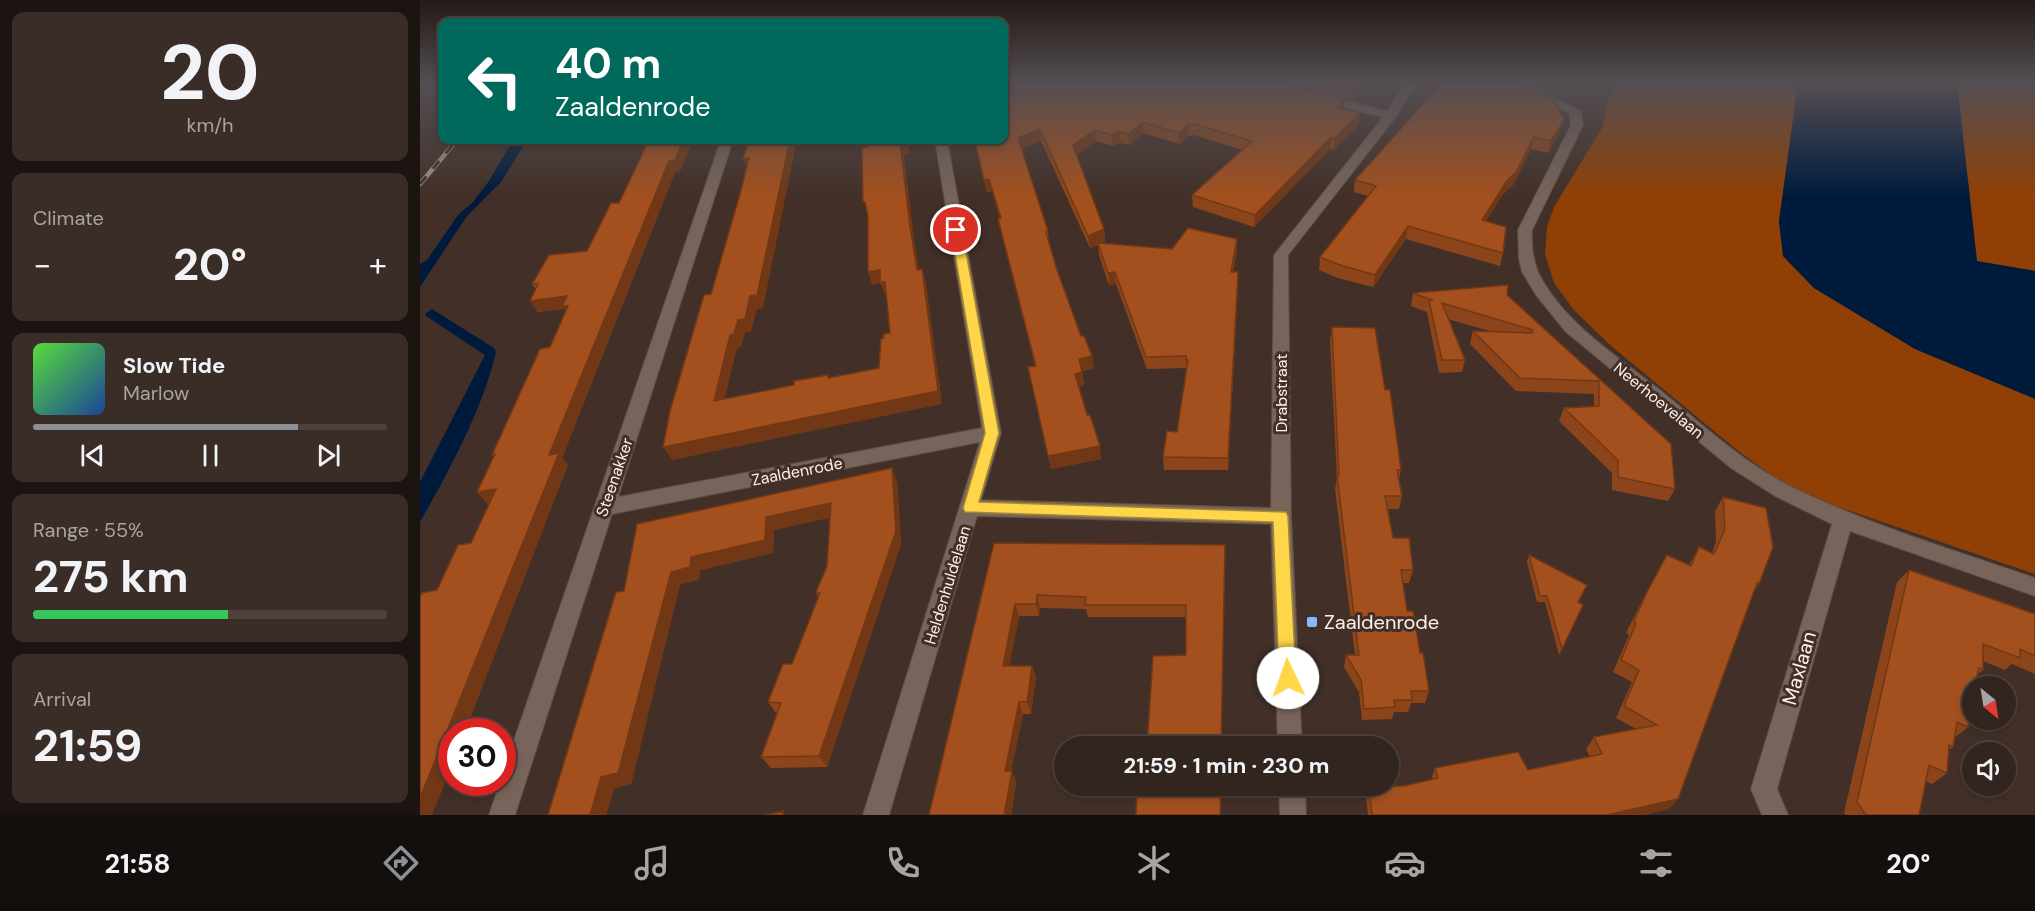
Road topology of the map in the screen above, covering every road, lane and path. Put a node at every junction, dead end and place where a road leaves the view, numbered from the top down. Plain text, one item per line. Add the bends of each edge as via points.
1 (1387, 121) edge
2 (1576, 121) edge
3 (726, 144) edge
4 (941, 144) edge
5 (992, 433) junction
6 (603, 508) junction
7 (970, 508) junction
8 (1281, 516) junction
9 (1843, 520) junction
10 (2035, 587) edge
11 (1290, 736) edge
12 (1292, 796) edge
13 (502, 815) edge
14 (876, 815) edge
15 (1293, 815) edge
16 (1774, 815) edge

1 - 8 street, Drabstraat via 1281,255
2 - 9 street, Neerhoevelaan via 1525,230 1522,247 1534,281 1548,303 1572,328 1738,464 1782,491
3 - 6 street, Steenakker
4 - 5 street, Heldenhuldelaan
5 - 6 street, Zaaldenrode
5 - 7 street, Heldenhuldelaan
6 - 13 street, Steenakker
7 - 8 street
7 - 14 street, Heldenhuldelaan
8 - 11 street, Drabstraat
9 - 10 street, Neerhoevelaan
9 - 16 street, Maxlaan via 1764,789
12 - 15 street

